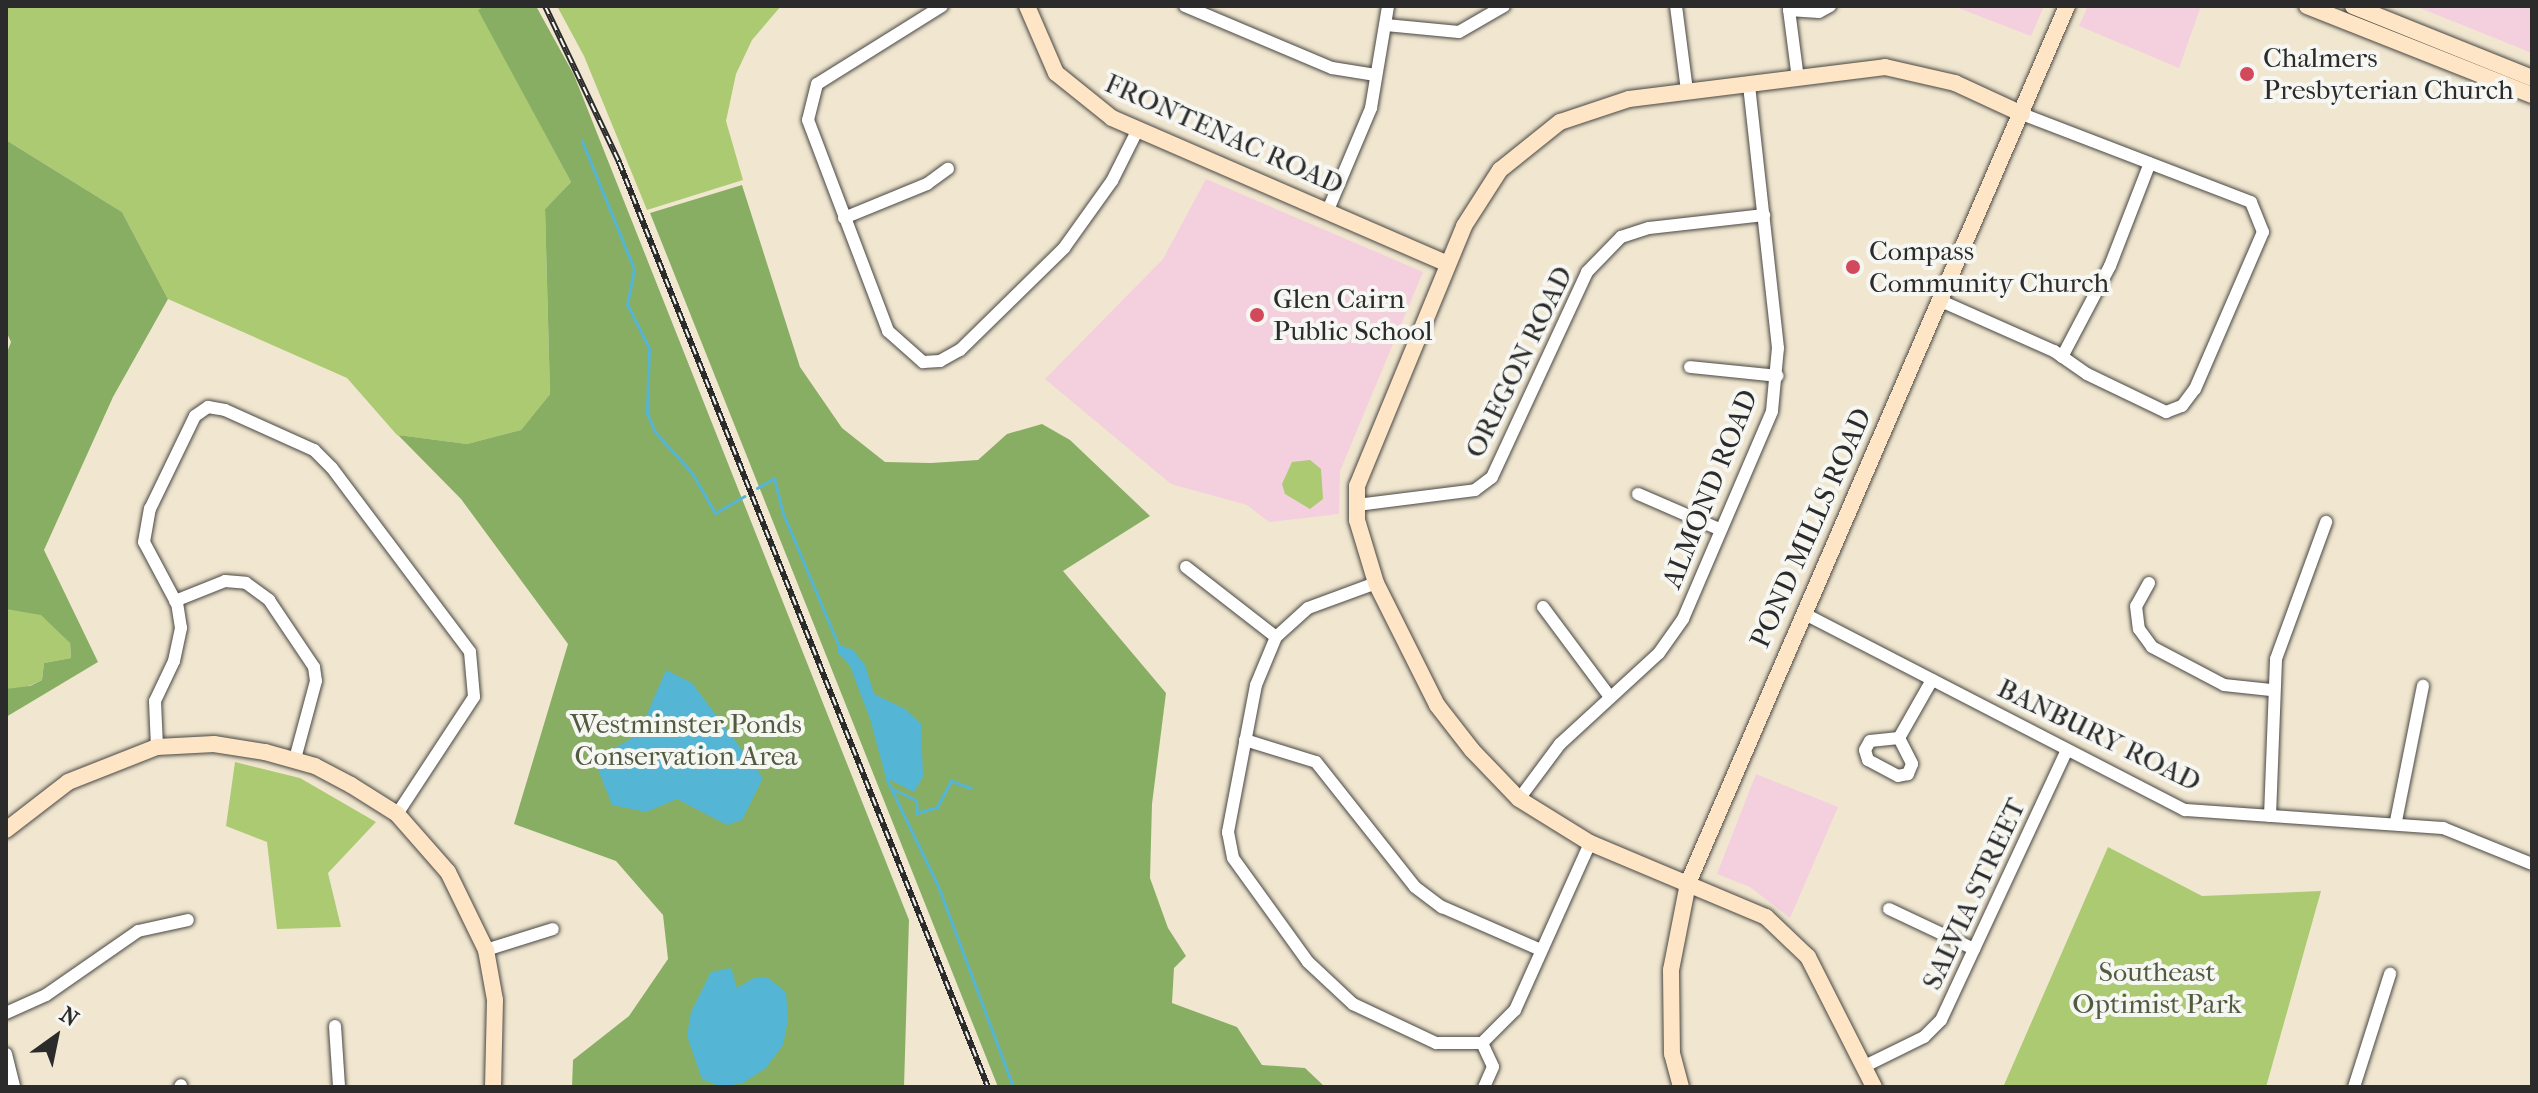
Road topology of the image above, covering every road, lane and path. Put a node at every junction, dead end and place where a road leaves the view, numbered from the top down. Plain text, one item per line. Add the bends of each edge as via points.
1 (942, 6) edge
2 (1027, 6) edge
3 (1185, 6) edge
4 (1388, 6) edge
5 (1504, 6) edge
6 (1676, 6) edge
7 (1830, 6) edge
8 (2067, 6) edge
9 (2307, 6) edge
10 (2353, 6) edge
11 (1386, 25) junction
12 (1375, 75) junction
13 (2532, 78) edge
14 (1798, 79) junction
15 (1749, 85) junction
16 (1687, 91) junction
17 (2532, 95) edge
18 (2022, 114) junction
19 (1138, 129) junction
20 (2150, 163) junction
21 (948, 169) dead end
22 (1328, 210) junction
23 (1764, 215) junction
24 (844, 218) junction
25 (1445, 263) junction
26 (1941, 301) junction
27 (2062, 357) junction
28 (1690, 367) dead end
29 (1778, 376) junction
30 (1638, 494) dead end
31 (1357, 505) junction
32 (2326, 522) dead end
33 (1721, 530) junction
34 (1186, 567) dead end
35 (1376, 583) junction
36 (2149, 583) dead end
37 (175, 601) junction
38 (1543, 607) dead end
39 (1803, 613) junction
40 (1276, 637) junction
41 (1932, 680) junction
42 (2423, 686) dead end
43 (2271, 690) junction
44 (1610, 697) junction
45 (1899, 738) dead end
46 (1245, 740) junction
47 (157, 747) junction
48 (2067, 750) junction
49 (295, 759) junction
50 (1519, 799) junction
51 (397, 814) junction
52 (2270, 816) junction
53 (2396, 821) junction
54 (6, 830) edge
55 (1590, 843) junction
56 (2532, 864) edge
57 (1688, 883) junction
58 (1889, 909) dead end
59 (188, 920) dead end
60 (553, 929) dead end
61 (1974, 949) junction
62 (486, 950) junction
63 (1541, 950) junction
64 (2390, 974) dead end
65 (6, 1013) edge
66 (335, 1026) dead end
67 (1482, 1043) junction
68 (6, 1054) edge
69 (1865, 1066) junction
70 (14, 1087) edge
71 (339, 1087) edge
72 (493, 1087) edge
73 (1484, 1087) edge
74 (1681, 1087) edge
75 (1874, 1087) edge
76 (2354, 1087) edge

1 - 24 street via 817,84 808,120
2 - 19 street, FRONTENAC ROAD via 1056,73 1082,98
3 - 12 street via 1332,68
4 - 11 street
5 - 11 street via 1459,32
6 - 16 street
7 - 14 street via 1819,12 1789,10
8 - 18 street, POND MILLS ROAD
9 - 17 street
10 - 13 street
11 - 12 street
12 - 22 street via 1371,108
14 - 15 street
14 - 18 street via 1885,67 1913,70
15 - 16 street
15 - 23 street, ALMOND ROAD
16 - 25 street via 1599,106 1560,122 1500,170
18 - 20 street
18 - 26 street, POND MILLS ROAD
19 - 22 street, FRONTENAC ROAD
19 - 24 street via 1112,181 1064,248 960,350 940,361 923,362 888,331
20 - 27 street via 2110,266
20 - 27 street via 2251,202 2262,220 2263,232 2195,389 2182,406 2166,412
21 - 24 street via 927,184
22 - 25 street, FRONTENAC ROAD
23 - 29 street, ALMOND ROAD
23 - 31 street, OREGON ROAD via 1649,228 1621,237 1587,272 1492,477 1475,490
25 - 31 street via 1369,452 1357,486
26 - 27 street
26 - 39 street, POND MILLS ROAD
28 - 29 street
29 - 33 street, ALMOND ROAD via 1772,411
30 - 33 street
31 - 35 street via 1364,553
32 - 43 street via 2282,633
33 - 44 street, ALMOND ROAD via 1683,619 1659,653
34 - 40 street
35 - 40 street via 1308,608
35 - 50 street via 1437,705
36 - 43 street via 2136,606 2139,629 2152,647 2224,685
37 - 47 street via 181,628 174,661 155,701
37 - 49 street via 225,581 246,583 269,600 314,667 314,692
37 - 51 street via 144,542 150,509 195,416 208,407 225,410 314,450 470,652 474,697
38 - 44 street
39 - 41 street, BANBURY ROAD
39 - 57 street, POND MILLS ROAD
40 - 46 street via 1256,685
41 - 45 street
41 - 48 street, BANBURY ROAD
42 - 53 street
43 - 52 street
44 - 50 street, ALMOND ROAD via 1560,744
46 - 63 street via 1316,762 1415,887 1442,907
46 - 67 street via 1228,847 1308,962 1342,997 1395,1024 1436,1043
47 - 49 street via 214,744
47 - 54 street via 68,782
48 - 52 street, BANBURY ROAD via 2185,810
48 - 61 street, SALVIA STREET
49 - 51 street
50 - 55 street
51 - 62 street via 448,872
52 - 53 street, BANBURY ROAD
53 - 56 street, BANBURY ROAD via 2443,828
55 - 57 street
55 - 63 street
57 - 69 street via 1766,917 1808,957
57 - 74 street, POND MILLS ROAD via 1671,970 1672,1054
58 - 61 street
59 - 65 street via 138,931 46,995
60 - 62 street
61 - 69 street, SALVIA STREET via 1941,1020 1924,1037
62 - 72 street via 495,1000
63 - 67 street via 1515,1010
64 - 76 street
66 - 71 street
67 - 73 street via 1493,1067
68 - 70 street
69 - 75 street

